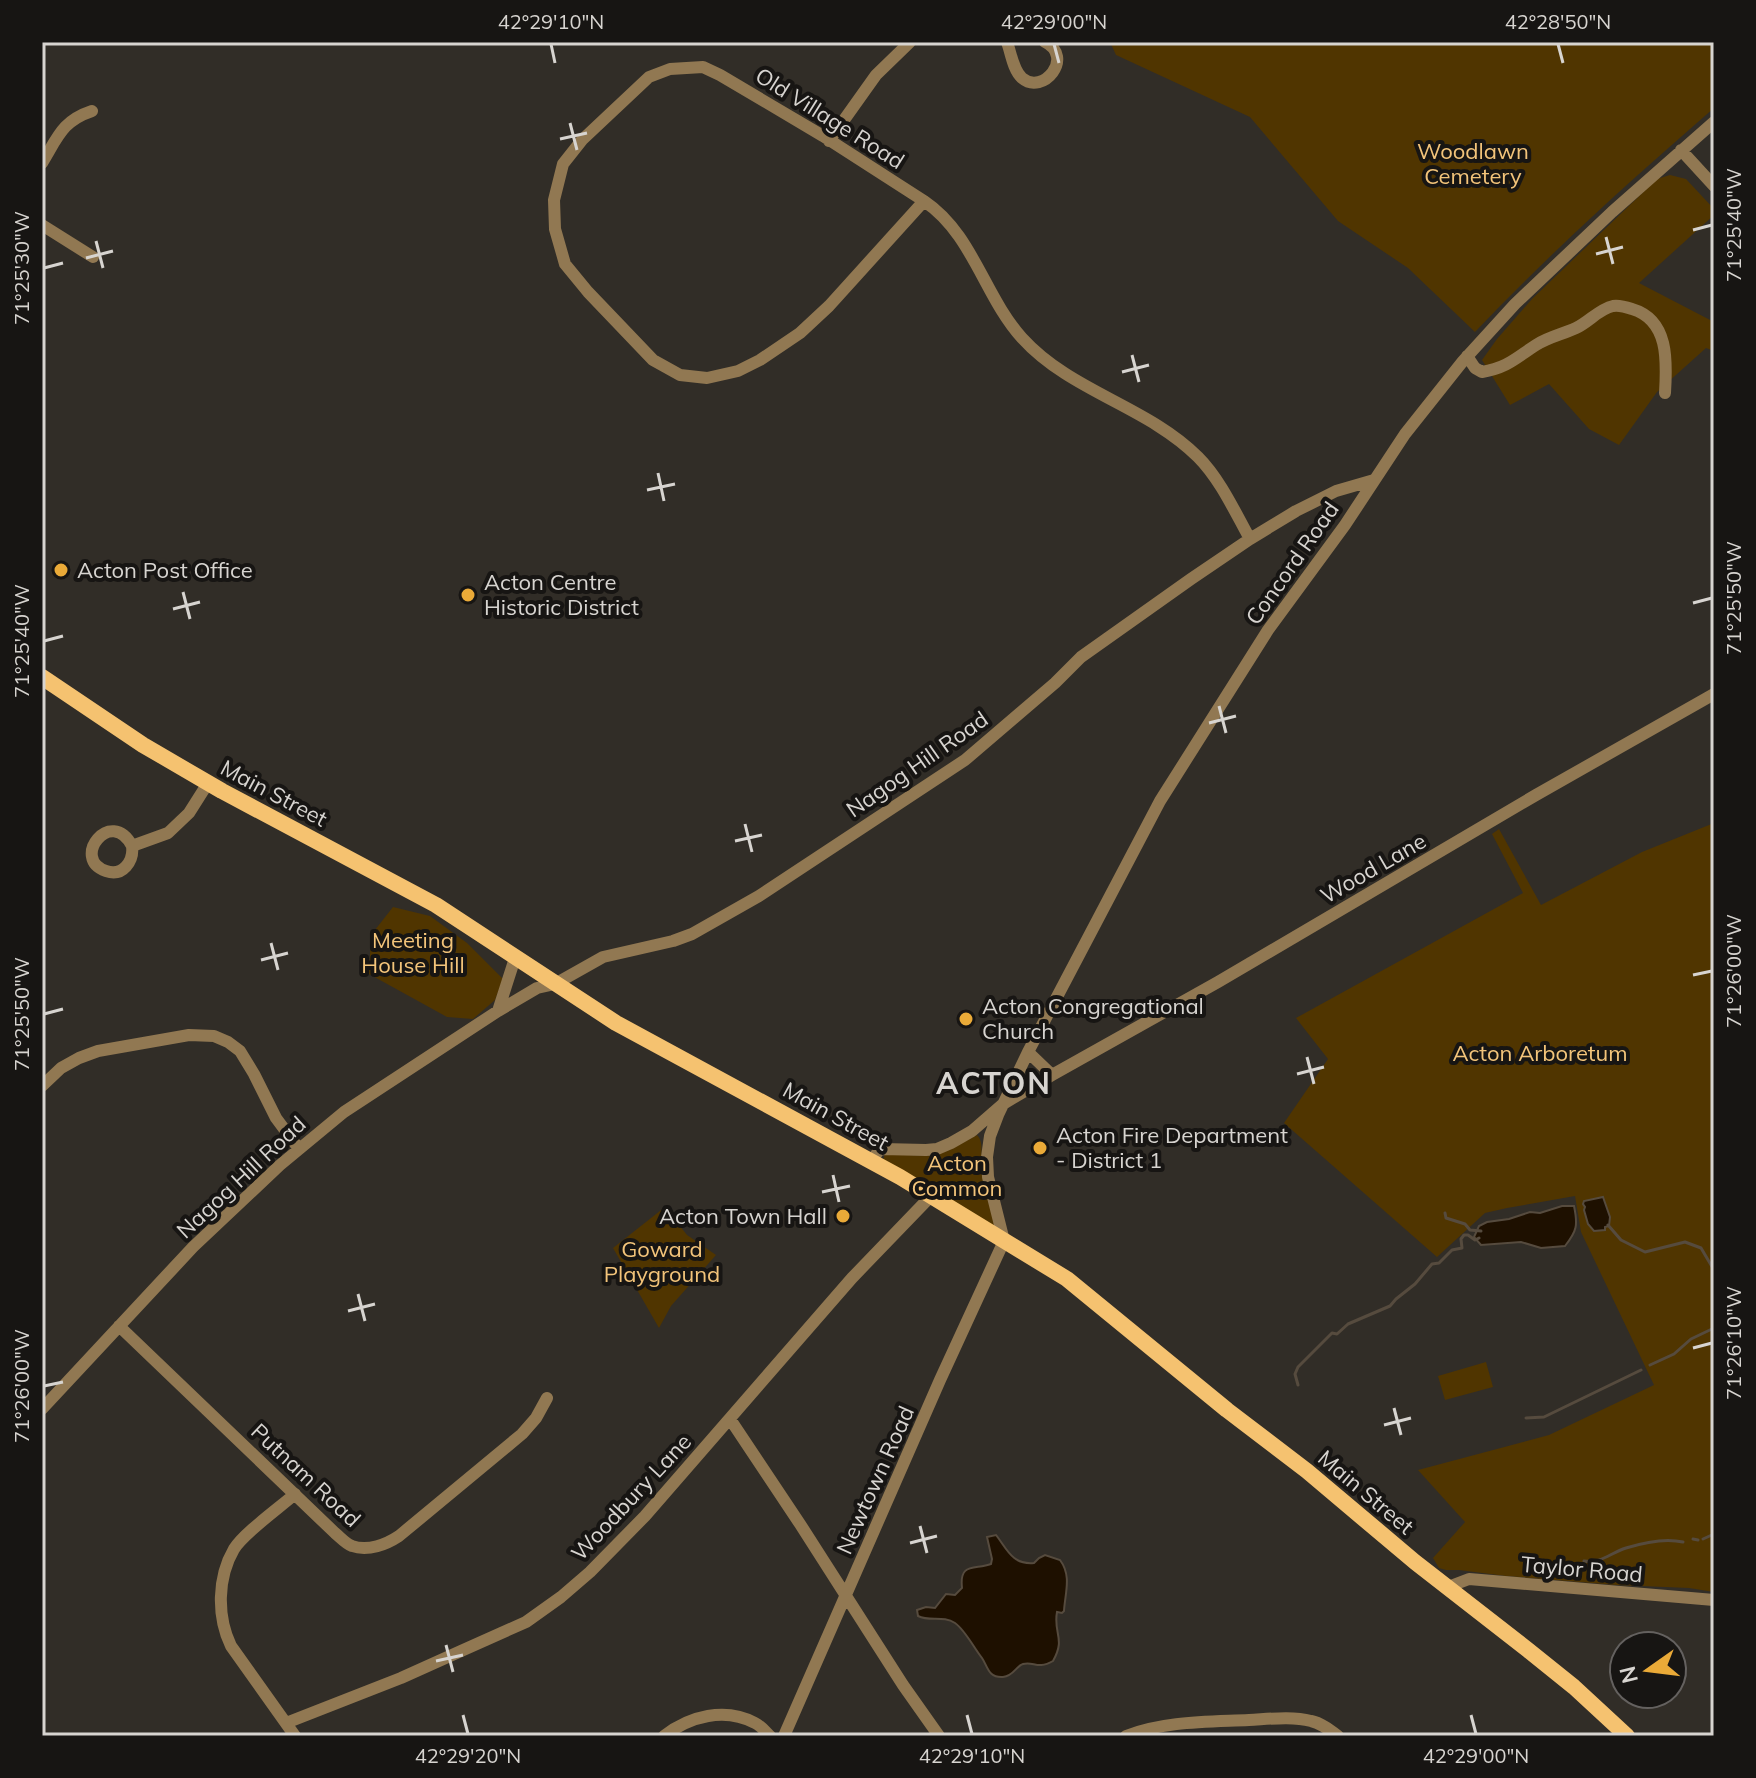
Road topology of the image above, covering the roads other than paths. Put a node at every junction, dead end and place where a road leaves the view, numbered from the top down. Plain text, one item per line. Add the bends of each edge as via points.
1 (910, 42) edge
2 (1007, 42) edge
3 (1045, 42) edge
4 (92, 111) dead end
5 (1714, 122) edge
6 (829, 141) junction
7 (1681, 150) junction
8 (42, 163) edge
9 (1714, 186) edge
10 (924, 201) junction
11 (42, 225) edge
12 (93, 257) dead end
13 (1467, 356) junction
14 (1665, 393) dead end
15 (1374, 480) junction
16 (1250, 539) junction
17 (42, 677) edge
18 (1714, 694) edge
19 (208, 783) junction
20 (132, 846) dead end
21 (515, 958) junction
22 (555, 984) junction
23 (498, 1011) junction
24 (1028, 1052) junction
25 (1052, 1075) junction
26 (42, 1086) edge
27 (1003, 1104) junction
28 (299, 1149) junction
29 (871, 1162) junction
30 (931, 1196) junction
31 (1004, 1241) junction
32 (119, 1326) junction
33 (547, 1398) dead end
34 (42, 1409) edge
35 (730, 1419) junction
36 (295, 1494) junction
37 (1448, 1587) junction
38 (846, 1595) junction
39 (1714, 1600) edge
40 (1218, 1722) junction
41 (286, 1723) junction
42 (295, 1736) edge
43 (664, 1736) edge
44 (770, 1736) edge
45 (784, 1736) edge
46 (939, 1736) edge
47 (1126, 1736) edge
48 (1215, 1736) edge
49 (1338, 1736) edge
50 (1627, 1736) edge

1 - 6 street via 876,75
2 - 3 street via 1018,72 1034,83 1049,77 1057,62 1054,48
4 - 8 street via 75,116 64,127
5 - 7 street, Concord Road
6 - 10 street, Old Village Road
6 - 10 street, Old Village Road via 703,67 670,69 649,77 563,164 554,200 565,264 653,360 680,375 707,378 738,371 800,333
7 - 9 street
7 - 13 street, Concord Road via 1515,304
10 - 16 street, Old Village Road via 962,239 996,303 1022,338 1060,371 1156,425 1199,458
11 - 12 street
13 - 14 street via 1482,372 1502,368 1602,311 1625,307 1646,316 1662,336
13 - 15 street, Concord Road
15 - 16 street, Nagog Hill Road via 1336,491
15 - 24 street, Concord Road via 1268,630 1160,801
16 - 22 street, Nagog Hill Road via 1081,657 965,760 759,896 692,934 603,957
17 - 19 main road, Main Street
18 - 25 street, Wood Lane
19 - 20 street via 168,833
19 - 21 main road, Main Street via 436,905
21 - 22 main road, Main Street
21 - 23 street
22 - 23 street, Nagog Hill Road via 537,988
22 - 29 main road, Main Street via 616,1023
23 - 28 street, Nagog Hill Road via 344,1112
24 - 25 street
24 - 27 street, Concord Road
25 - 27 street, Wood Lane
26 - 28 street via 71,1062 98,1051 206,1034 240,1051
27 - 29 street, Concord Road via 972,1131 937,1149 882,1149
27 - 31 street, Concord Road via 990,1136 987,1167
28 - 32 street, Nagog Hill Road via 193,1247
29 - 30 main road, Main Street
30 - 31 main road, Main Street
30 - 35 street, Woodbury Lane
31 - 37 main road, Main Street via 1067,1279
31 - 38 street, Newtown Road
32 - 34 street, Nagog Hill Road
32 - 36 street, Putnam Road
33 - 36 street, Putnam Road via 522,1434 390,1542 352,1546
35 - 38 street
35 - 41 street, Woodbury Lane via 611,1551 526,1622
36 - 41 street via 235,1547 222,1585 221,1612 231,1646
37 - 39 street, Taylor Road via 1469,1579
37 - 50 main road, Main Street
38 - 45 street, Newtown Road
38 - 46 street
40 - 47 street
40 - 48 street
40 - 49 street via 1311,1721
41 - 42 street
43 - 44 street via 695,1718 731,1715 755,1723

